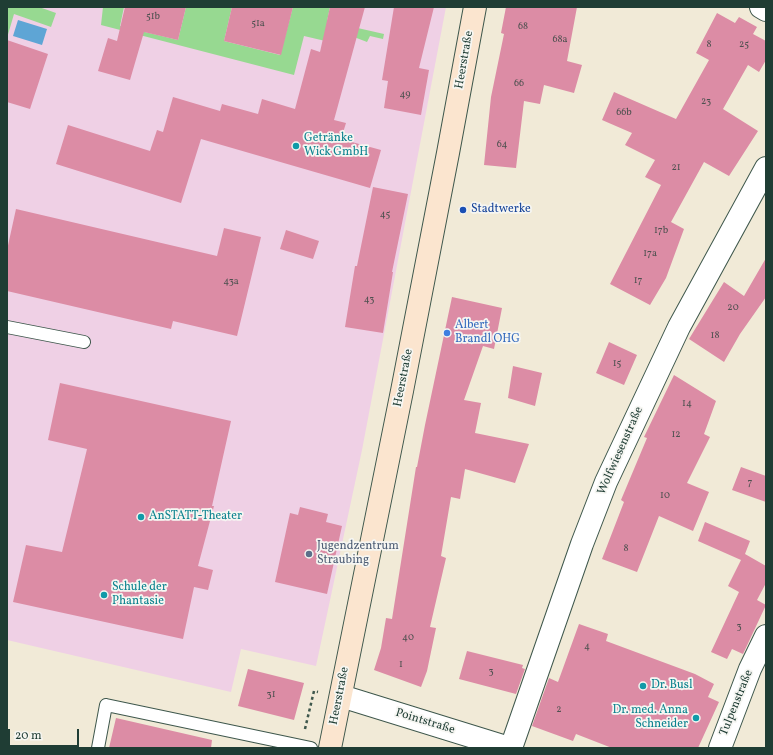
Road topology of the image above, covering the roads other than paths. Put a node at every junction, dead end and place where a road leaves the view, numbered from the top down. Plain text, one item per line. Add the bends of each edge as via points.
1 (475, 7) edge
2 (761, 7) edge
3 (766, 10) edge
4 (766, 168) edge
5 (7, 327) edge
6 (84, 342) dead end
7 (766, 636) edge
8 (341, 696) junction
9 (98, 748) edge
10 (311, 748) edge
11 (330, 748) edge
12 (510, 748) edge
13 (720, 748) edge

1 - 8 street, Heerstraße
2 - 3 street
4 - 12 street, Wolfwiesenstraße via 679,327 606,482
5 - 6 lane
7 - 13 street, Tulpenstraße
8 - 11 street, Heerstraße
8 - 12 street, Pointstraße
9 - 10 lane via 106,705

